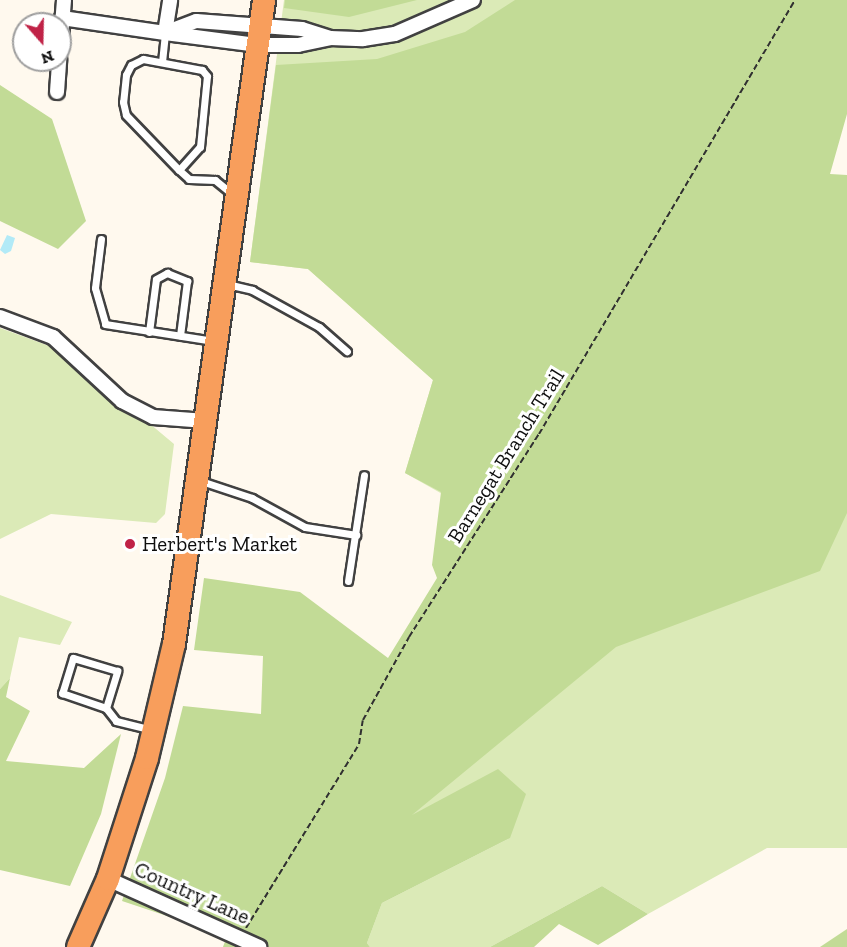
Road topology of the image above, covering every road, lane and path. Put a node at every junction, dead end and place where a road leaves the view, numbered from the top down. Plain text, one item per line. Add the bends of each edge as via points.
1 (170, 0) edge
2 (264, 0) edge
3 (473, 0) edge
4 (795, 0) edge
5 (72, 19) edge
6 (165, 33) junction
7 (259, 35) junction
8 (162, 62) junction
9 (58, 72) edge
10 (57, 92) dead end
11 (179, 170) junction
12 (236, 199) junction
13 (101, 239) dead end
14 (224, 284) junction
15 (0, 317) edge
16 (149, 332) junction
17 (180, 336) junction
18 (216, 341) junction
19 (347, 351) dead end
20 (206, 421) junction
21 (364, 475) dead end
22 (198, 481) junction
23 (356, 535) junction
24 (348, 581) dead end
25 (106, 708) junction
26 (154, 730) junction
27 (108, 879) junction
28 (246, 929) dead end
29 (78, 947) edge
30 (259, 947) edge

1 - 6 street
2 - 7 highway
3 - 7 street via 395,34 363,39 330,38 302,29
4 - 28 path, Barnegat Branch Trail via 539,435 409,637 363,720 359,744
5 - 6 street
6 - 7 street via 196,21
6 - 8 lane
7 - 12 highway
8 - 11 lane via 202,70 207,76 200,147
8 - 11 lane via 143,59 131,65 123,102 126,115
9 - 10 street
11 - 12 lane via 189,178 223,183
12 - 14 highway
13 - 16 lane via 95,288 102,319 111,326
14 - 18 highway
14 - 19 lane via 269,299 319,327
15 - 20 street via 53,337 122,401 153,417
16 - 17 lane
16 - 17 lane via 156,279 166,273 187,281
17 - 18 lane
18 - 20 highway
20 - 22 highway
21 - 23 lane
22 - 23 lane via 252,498 305,527
22 - 26 highway via 174,644
23 - 24 lane
25 - 25 lane via 62,693 73,658 117,671
25 - 26 lane via 116,722
26 - 27 highway
27 - 29 highway
27 - 30 street, Country Lane

